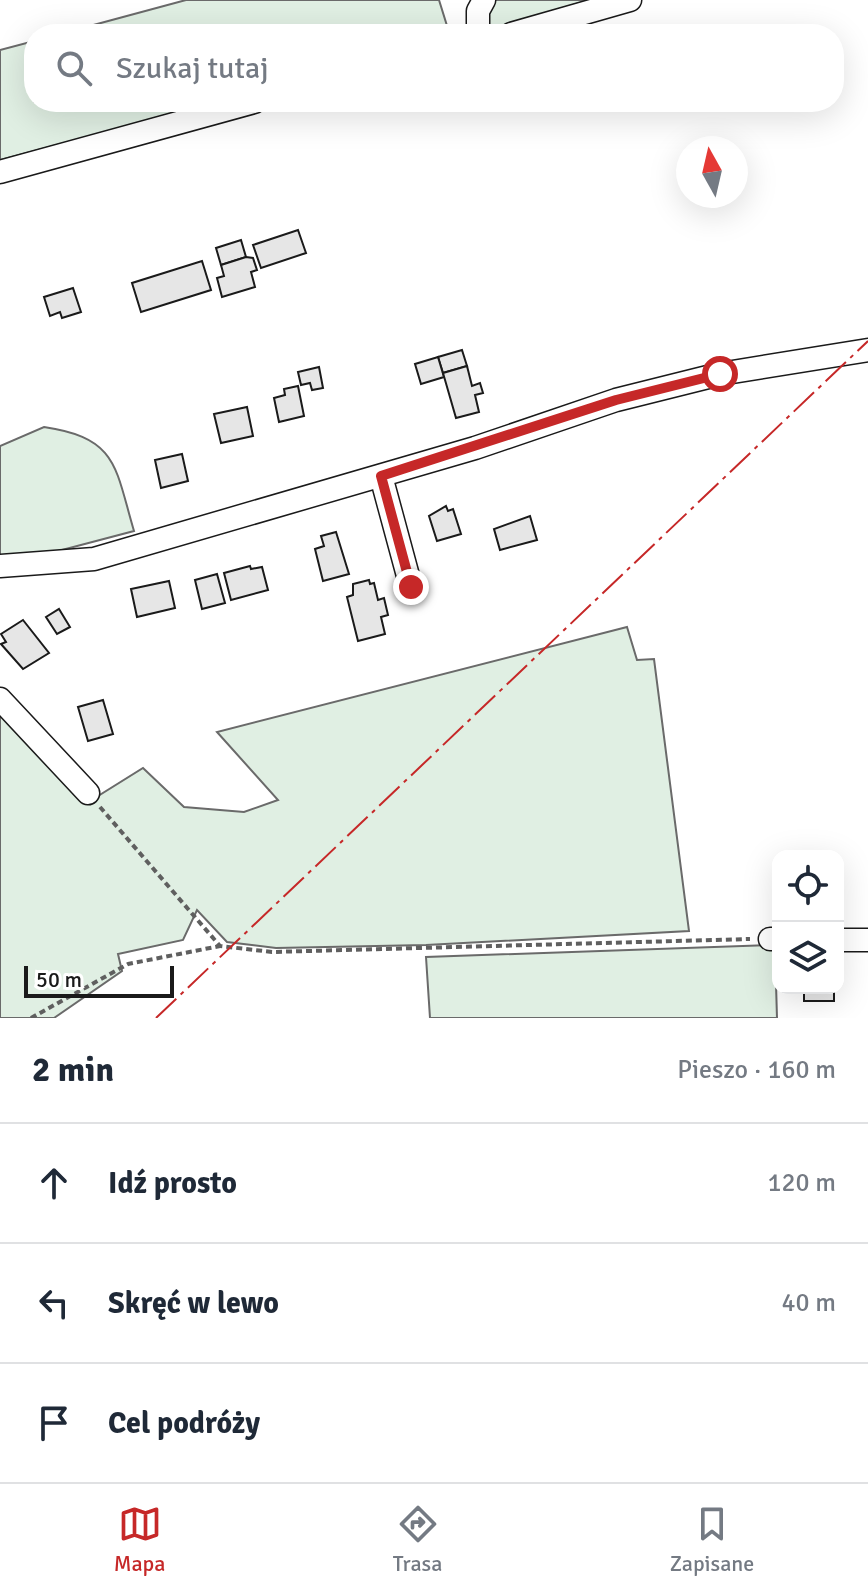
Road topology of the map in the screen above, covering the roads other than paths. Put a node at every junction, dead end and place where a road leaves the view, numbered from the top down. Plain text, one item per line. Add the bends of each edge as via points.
1 (484, 0) edge
2 (630, 0) edge
3 (478, 24) edge
4 (546, 24) edge
5 (218, 112) edge
6 (0, 172) edge
7 (868, 350) edge
8 (381, 476) junction
9 (0, 566) edge
10 (411, 587) dead end
11 (0, 699) edge
12 (88, 793) road end
13 (844, 940) edge
14 (868, 940) edge

1 - 3 street
2 - 4 street
5 - 6 street
7 - 8 street via 720,374 616,400
8 - 9 street via 94,559
8 - 10 street
11 - 12 street
13 - 14 street

